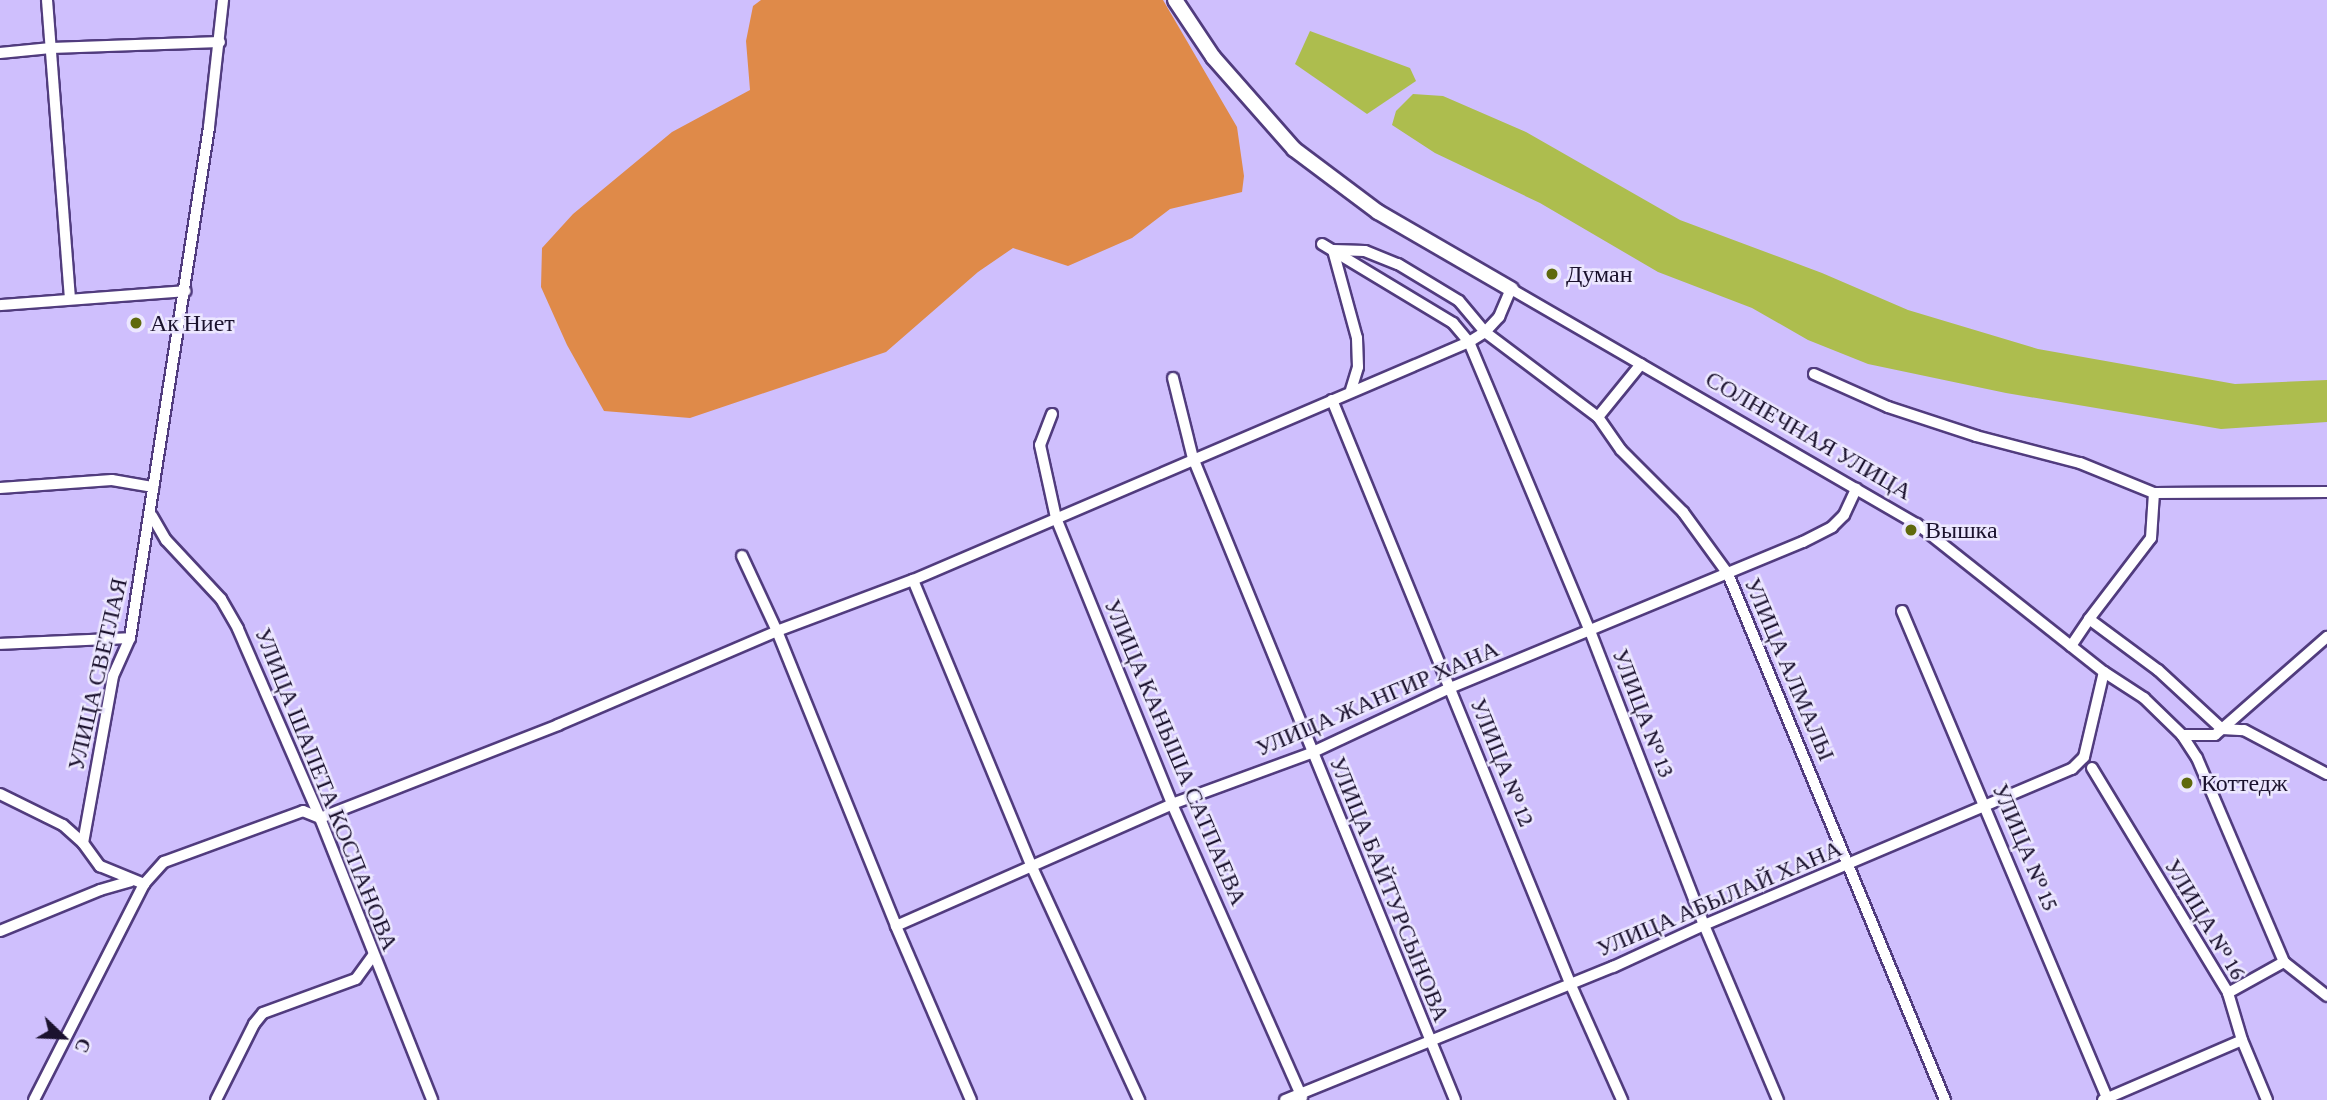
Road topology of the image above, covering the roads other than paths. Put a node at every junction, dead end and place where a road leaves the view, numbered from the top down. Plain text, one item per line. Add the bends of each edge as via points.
1 (47, 0) edge
2 (223, 0) edge
3 (1175, 0) edge
4 (220, 42) junction
5 (51, 48) junction
6 (0, 53) edge
7 (1322, 244) dead end
8 (1333, 250) junction
9 (1511, 289) junction
10 (184, 291) junction
11 (70, 298) junction
12 (0, 305) edge
13 (1485, 332) junction
14 (1469, 342) junction
15 (1641, 364) junction
16 (1814, 374) dead end
17 (1173, 378) dead end
18 (1351, 390) junction
19 (1332, 400) junction
20 (1052, 414) dead end
21 (1598, 417) junction
22 (1193, 458) junction
23 (153, 487) junction
24 (0, 488) edge
25 (1856, 489) junction
26 (2327, 492) edge
27 (2154, 494) junction
28 (151, 514) junction
29 (1056, 518) junction
30 (741, 556) dead end
31 (1728, 574) junction
32 (913, 580) junction
33 (1902, 611) dead end
34 (2089, 619) junction
35 (778, 631) junction
36 (1590, 631) junction
37 (2327, 637) edge
38 (131, 638) junction
39 (0, 644) edge
40 (2071, 646) junction
41 (2104, 672) junction
42 (1450, 688) junction
43 (2222, 729) junction
44 (2182, 735) junction
45 (1311, 753) junction
46 (2092, 768) dead end
47 (2327, 774) edge
48 (0, 794) edge
49 (1172, 804) junction
50 (1987, 806) junction
51 (320, 818) junction
52 (83, 843) junction
53 (1031, 864) junction
54 (1850, 865) junction
55 (131, 881) junction
56 (144, 884) junction
57 (1704, 925) junction
58 (896, 926) junction
59 (0, 931) edge
60 (373, 956) junction
61 (2284, 962) junction
62 (1570, 983) junction
63 (2228, 993) junction
64 (2327, 996) edge
65 (2242, 1040) junction
66 (1430, 1042) junction
67 (1302, 1097) edge
68 (2106, 1099) edge
69 (34, 1100) edge
70 (215, 1100) edge
71 (432, 1100) edge
72 (971, 1100) edge
73 (1139, 1100) edge
74 (1285, 1100) edge
75 (1455, 1100) edge
76 (1622, 1100) edge
77 (1779, 1100) edge
78 (1945, 1100) edge
79 (2267, 1100) edge

1 - 5 street
2 - 4 street, УЛИЦА СВЕТЛАЯ
3 - 9 street, СОЛНЕЧНАЯ УЛИЦА via 1213,57 1294,149 1378,212
4 - 5 street
4 - 10 street, УЛИЦА СВЕТЛАЯ
5 - 6 street
5 - 11 street
7 - 8 street
8 - 13 street, УЛИЦА АЛМАЛЫ via 1365,251 1398,264 1459,301
8 - 14 street via 1453,323
8 - 18 street via 1357,338 1358,367
9 - 13 street via 1499,317
9 - 15 street, СОЛНЕЧНАЯ УЛИЦА
10 - 11 street
10 - 23 street, УЛИЦА СВЕТЛАЯ
11 - 12 street
13 - 14 street
13 - 21 street, УЛИЦА АЛМАЛЫ
14 - 18 street
14 - 36 street, УЛИЦА № 13
15 - 21 street
15 - 25 street, СОЛНЕЧНАЯ УЛИЦА
16 - 27 street via 1888,407 2080,463
17 - 22 street, УЛИЦА БАЙТУРСЫНОВА
18 - 19 street
19 - 22 street
19 - 42 street, УЛИЦА № 12
20 - 29 street, УЛИЦА КАНЫША САТПАЕВА via 1040,444
21 - 31 street, УЛИЦА АЛМАЛЫ via 1621,450 1683,512
22 - 29 street
22 - 45 street, УЛИЦА БАЙТУРСЫНОВА
23 - 24 street via 112,480
23 - 28 street, УЛИЦА СВЕТЛАЯ
25 - 31 street, УЛИЦА ЖАНГИР ХАНА via 1832,527
25 - 40 street, СОЛНЕЧНАЯ УЛИЦА via 1917,524
26 - 27 street
27 - 34 street via 2151,538
28 - 38 street, УЛИЦА СВЕТЛАЯ
28 - 51 street, УЛИЦА ШАПЕТА КОСПАНОВА via 157,529 221,599 238,629
29 - 32 street
29 - 49 street, УЛИЦА КАНЫША САТПАЕВА
30 - 35 street
31 - 36 street, УЛИЦА ЖАНГИР ХАНА
31 - 54 street, УЛИЦА АЛМАЛЫ
32 - 35 street
32 - 53 street
33 - 50 street, УЛИЦА № 15
34 - 40 street
34 - 43 street via 2158,670
35 - 51 street via 558,725
35 - 58 street
36 - 42 street, УЛИЦА ЖАНГИР ХАНА
36 - 57 street, УЛИЦА № 13
37 - 43 street
38 - 39 street
38 - 52 street, УЛИЦА СВЕТЛАЯ via 113,677
40 - 41 street, СОЛНЕЧНАЯ УЛИЦА
41 - 44 street, СОЛНЕЧНАЯ УЛИЦА via 2144,698
41 - 50 street, УЛИЦА АБЫЛАЙ ХАНА via 2084,757 2072,769
42 - 45 street, УЛИЦА ЖАНГИР ХАНА
42 - 62 street, УЛИЦА № 12
43 - 44 street via 2215,735
43 - 47 street via 2244,730
44 - 61 street, СОЛНЕЧНАЯ УЛИЦА via 2197,758
45 - 49 street, УЛИЦА ЖАНГИР ХАНА
45 - 66 street, УЛИЦА БАЙТУРСЫНОВА
46 - 63 street, УЛИЦА № 16
48 - 52 street via 50,817
49 - 53 street, УЛИЦА ЖАНГИР ХАНА
49 - 67 street, УЛИЦА КАНЫША САТПАЕВА
50 - 54 street, УЛИЦА АБЫЛАЙ ХАНА
50 - 68 street, УЛИЦА № 15
51 - 56 street via 303,811 164,862
51 - 60 street, УЛИЦА ШАПЕТА КОСПАНОВА
52 - 55 street via 100,866
53 - 58 street, УЛИЦА ЖАНГИР ХАНА
53 - 73 street
54 - 57 street, УЛИЦА АБЫЛАЙ ХАНА
54 - 78 street, УЛИЦА АЛМАЛЫ
55 - 56 street
55 - 59 street
56 - 69 street
57 - 62 street, УЛИЦА АБЫЛАЙ ХАНА
57 - 77 street, УЛИЦА № 13
58 - 72 street
60 - 70 street via 356,979 263,1013
60 - 71 street, УЛИЦА ШАПЕТА КОСПАНОВА
61 - 63 street
61 - 64 street, СОЛНЕЧНАЯ УЛИЦА
62 - 66 street, УЛИЦА АБЫЛАЙ ХАНА
62 - 76 street, УЛИЦА № 12
63 - 65 street, УЛИЦА № 16
65 - 68 street
65 - 79 street, УЛИЦА № 16
66 - 67 street, УЛИЦА АБЫЛАЙ ХАНА
66 - 75 street, УЛИЦА БАЙТУРСЫНОВА
67 - 74 street, УЛИЦА АБЫЛАЙ ХАНА

